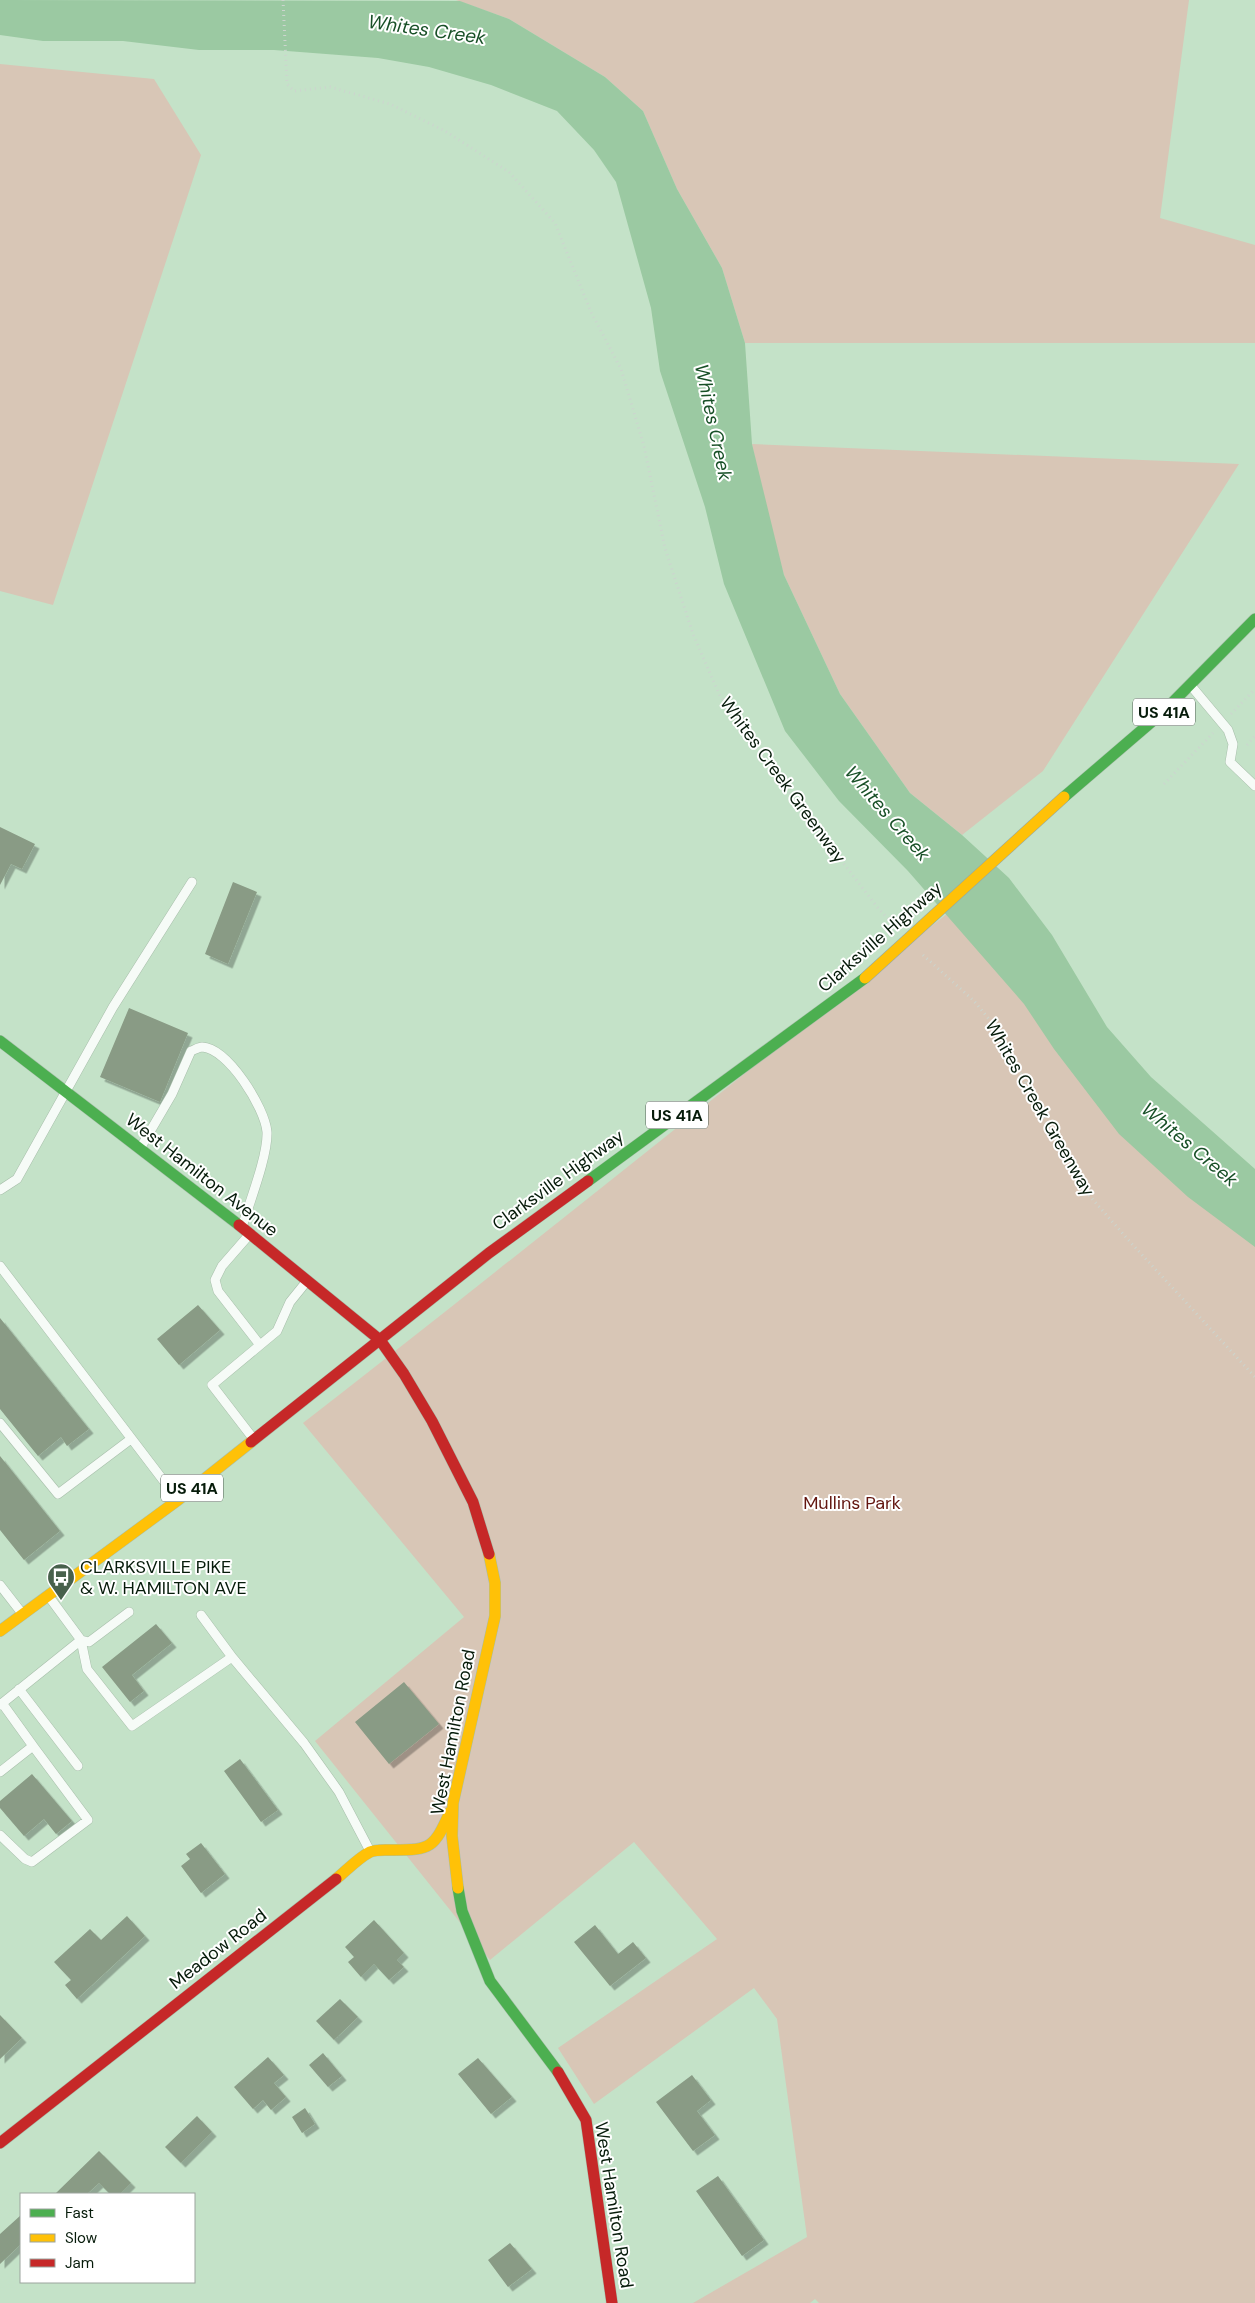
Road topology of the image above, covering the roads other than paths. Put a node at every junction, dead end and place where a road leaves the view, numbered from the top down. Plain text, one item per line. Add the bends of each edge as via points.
1 (1255, 620) edge
2 (1192, 687) junction
3 (1255, 786) edge
4 (192, 882) dead end
5 (0, 1041) edge
6 (65, 1091) junction
7 (140, 1148) junction
8 (0, 1190) edge
9 (246, 1231) junction
10 (0, 1266) edge
11 (308, 1280) junction
12 (380, 1340) junction
13 (260, 1345) junction
14 (0, 1423) edge
15 (131, 1438) junction
16 (254, 1440) junction
17 (178, 1500) junction
18 (0, 1585) edge
19 (48, 1596) junction
20 (129, 1612) dead end
21 (22, 1615) junction
22 (201, 1615) dead end
23 (0, 1631) edge
24 (81, 1640) junction
25 (232, 1657) junction
26 (19, 1689) junction
27 (1, 1704) edge
28 (33, 1746) junction
29 (78, 1766) dead end
30 (1, 1768) edge
31 (453, 1803) junction
32 (0, 1835) edge
33 (370, 1852) junction
34 (0, 2143) edge
35 (612, 2303) edge

1 - 2 street, Clarksville Highway / US 41A
2 - 3 lane via 1232,737 1230,762
2 - 12 street, Clarksville Highway / US 41A, bridge via 1064,797 865,978 489,1253
4 - 6 lane via 113,1007
5 - 6 street, West Hamilton Avenue
6 - 7 street, West Hamilton Avenue
6 - 8 lane via 16,1179
7 - 9 street, West Hamilton Avenue
7 - 9 lane via 172,1094 191,1051 202,1047 217,1053 237,1072 260,1111 267,1131
9 - 11 street, West Hamilton Avenue
9 - 13 lane via 215,1280 218,1291
10 - 15 lane
11 - 12 street, West Hamilton Avenue
11 - 13 lane via 290,1302 277,1330
12 - 16 street, Clarksville Highway / US 41A
12 - 31 street, West Hamilton Road via 432,1421 473,1502 495,1583 495,1616
13 - 16 lane via 212,1385
14 - 15 lane via 58,1494
15 - 17 lane
16 - 17 street, Clarksville Highway / US 41A
17 - 19 street, Clarksville Highway / US 41A
18 - 21 lane
19 - 21 street, Clarksville Highway / US 41A
19 - 24 lane
20 - 24 lane via 89,1642
21 - 23 street, Clarksville Highway / US 41A
22 - 25 lane
24 - 25 lane via 87,1669 132,1726
24 - 26 lane
25 - 33 lane via 340,1792
26 - 27 lane
26 - 29 lane
27 - 28 lane
28 - 30 lane
28 - 32 lane via 88,1820 32,1862
31 - 33 street via 439,1836 426,1848 415,1852 386,1848
31 - 35 street, West Hamilton Road via 452,1836 462,1910 490,1981 550,2059 586,2120
33 - 34 street, Meadow Road

